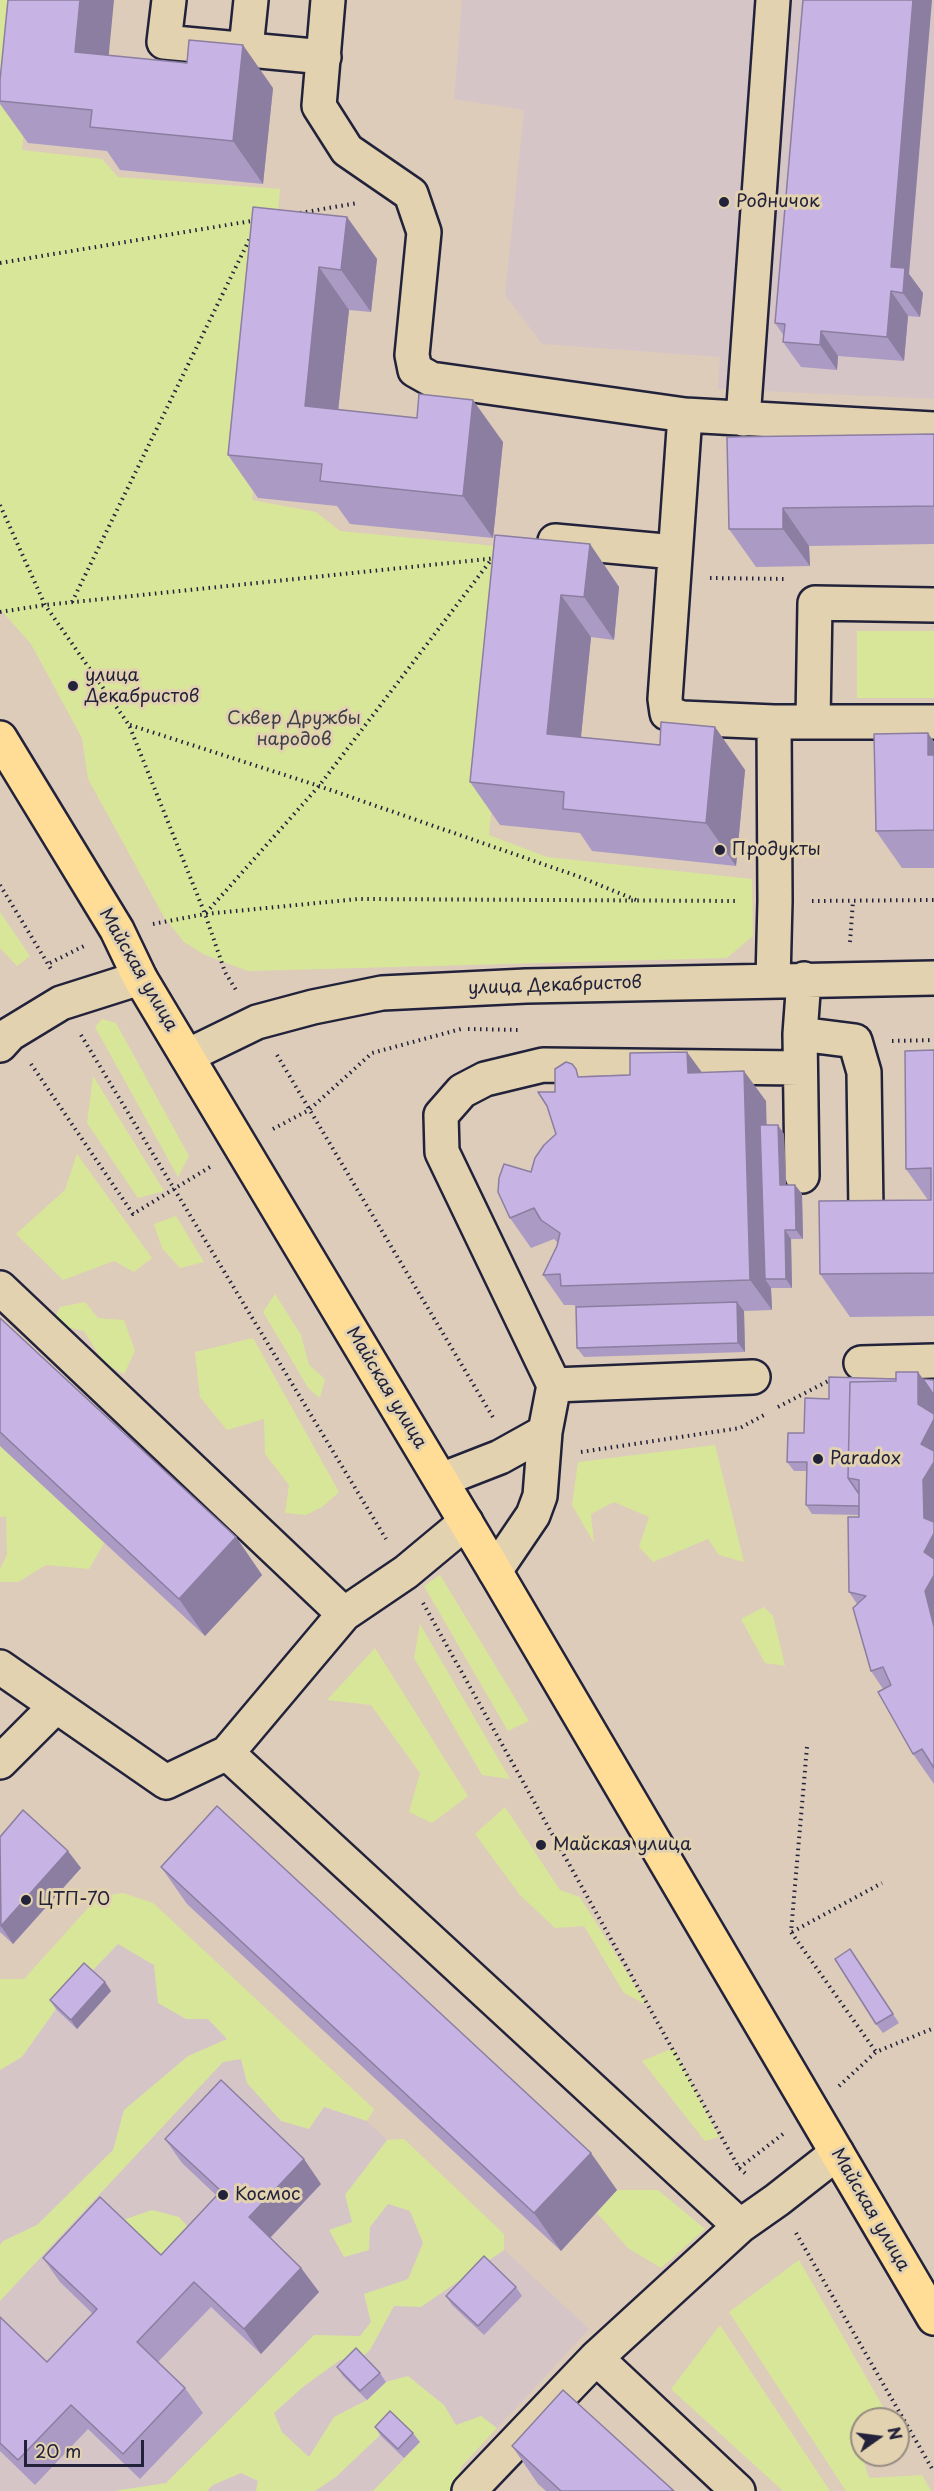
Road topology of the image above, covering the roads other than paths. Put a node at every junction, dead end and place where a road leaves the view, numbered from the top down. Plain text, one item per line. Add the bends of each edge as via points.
1 (169, 0) edge
2 (251, 0) edge
3 (328, 0) edge
4 (773, 0) edge
5 (246, 48) junction
6 (324, 57) junction
7 (685, 415) junction
8 (743, 419) junction
9 (934, 429) edge
10 (555, 541) edge
11 (675, 552) junction
12 (934, 605) edge
13 (813, 721) junction
14 (774, 722) junction
15 (934, 723) edge
16 (0, 738) edge
17 (140, 978) junction
18 (934, 978) edge
19 (789, 980) junction
20 (3, 1034) edge
21 (800, 1034) junction
22 (187, 1056) junction
23 (800, 1068) junction
24 (802, 1176) dead end
25 (866, 1211) edge
26 (0, 1288) edge
27 (934, 1361) edge
28 (861, 1363) road end
29 (753, 1377) dead end
30 (554, 1385) junction
31 (533, 1446) junction
32 (441, 1480) junction
33 (466, 1522) junction
34 (495, 1571) junction
35 (344, 1614) junction
36 (0, 1667) edge
37 (56, 1707) junction
38 (227, 1753) junction
39 (0, 1762) edge
40 (837, 2153) junction
41 (740, 2226) junction
42 (934, 2318) edge
43 (596, 2358) junction
44 (469, 2491) edge
45 (738, 2491) edge

1 - 5 street via 164,42
2 - 5 street
3 - 6 street
4 - 8 street
5 - 6 street
6 - 7 street via 319,106 346,150 411,194 424,232 412,355 414,370 430,379
7 - 8 street
7 - 11 street
8 - 9 street
10 - 11 street
11 - 14 street via 664,699 667,713 682,718
12 - 13 street via 815,603
13 - 14 street
13 - 15 street
14 - 19 street via 776,901
16 - 17 main road, Майская улица via 117,930
17 - 20 street via 61,1003
17 - 22 main road, Майская улица
18 - 19 street, улица Декабристов
19 - 21 street
19 - 22 street, улица Декабристов via 382,993 257,1022
21 - 23 street
21 - 25 street via 855,1041 864,1072
22 - 32 main road, Майская улица
23 - 24 street
23 - 30 street via 543,1065 485,1079 462,1090 441,1115 442,1152
26 - 35 street
27 - 28 street
29 - 30 street
30 - 31 street
31 - 32 street
31 - 34 street via 540,1496 533,1515
32 - 33 main road, Майская улица
33 - 34 main road, Майская улица
33 - 35 street via 406,1572
34 - 40 main road, Майская улица
35 - 38 street
36 - 37 street
37 - 38 street via 166,1782
37 - 39 street
38 - 41 street
40 - 41 street
40 - 42 main road, Майская улица
41 - 43 street
43 - 44 street
43 - 45 street

